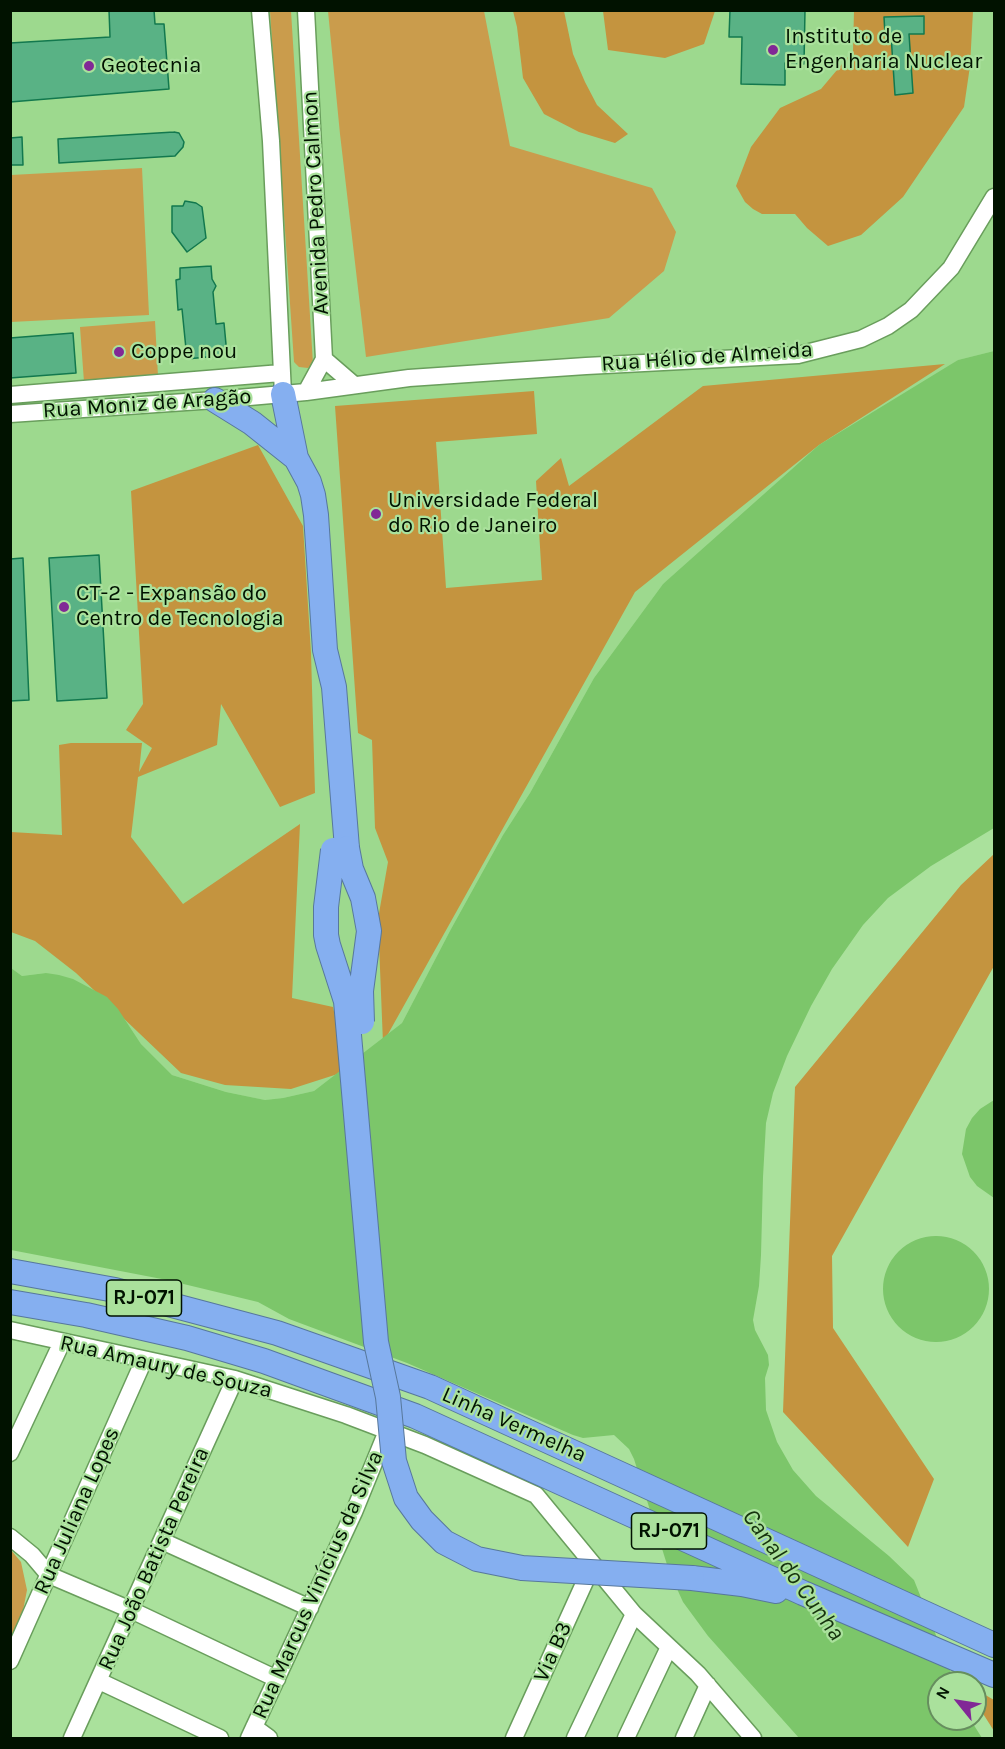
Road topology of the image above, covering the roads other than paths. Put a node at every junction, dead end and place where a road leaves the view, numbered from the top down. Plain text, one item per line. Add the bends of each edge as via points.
1 (260, 10) edge
2 (306, 10) edge
3 (994, 197) edge
4 (324, 359) junction
5 (354, 384) junction
6 (290, 386) junction
7 (10, 395) edge
8 (215, 400) junction
9 (10, 414) edge
10 (296, 458) junction
11 (334, 776) junction
12 (10, 1271) edge
13 (10, 1302) edge
14 (10, 1330) edge
15 (62, 1342) junction
16 (144, 1360) junction
17 (235, 1378) junction
18 (388, 1397) junction
19 (387, 1431) junction
20 (10, 1453) edge
21 (10, 1537) edge
22 (162, 1541) junction
23 (592, 1566) junction
24 (49, 1575) junction
25 (310, 1608) junction
26 (130, 1610) junction
27 (847, 1612) junction
28 (634, 1614) junction
29 (994, 1645) edge
30 (669, 1647) junction
31 (10, 1661) edge
32 (994, 1675) edge
33 (277, 1679) junction
34 (99, 1680) junction
35 (708, 1685) junction
36 (251, 1733) edge
37 (744, 1734) edge
38 (72, 1738) edge
39 (220, 1738) edge
40 (269, 1738) edge
41 (514, 1738) edge
42 (575, 1738) edge
43 (626, 1738) edge
44 (684, 1738) edge

1 - 6 street, Avenida Pedro Calmon
2 - 4 street, Avenida Pedro Calmon
3 - 5 street, Rua Hélio de Almeida via 951,268 911,310 861,339 798,355
4 - 5 street
4 - 6 street
5 - 6 street, Rua Hélio de Almeida
6 - 7 street, Rua Moniz de Aragão
6 - 8 street, Rua Moniz de Aragão
6 - 10 highway
8 - 9 street, Rua Moniz de Aragão
8 - 10 highway
10 - 11 highway via 309,482 315,505 325,650 334,687
11 - 18 highway, bridge via 349,860 363,898 369,931 361,1002 390,1341
11 - 18 highway, bridge via 326,934 348,1015 376,1342
12 - 29 highway, Linha Vermelha / RJ-071 via 115,1290 277,1333 457,1398
13 - 27 highway, Linha Vermelha / RJ-071 via 187,1338 264,1361 415,1416
14 - 15 street, Rua Amaury de Souza
15 - 16 street, Rua Amaury de Souza
15 - 20 street
16 - 17 street, Rua Amaury de Souza
16 - 24 street, Rua Juliana Lopes
17 - 19 street, Rua Amaury de Souza
17 - 22 street, Rua João Batista Pereira
18 - 27 highway, bridge via 394,1461 406,1498 433,1532 465,1554 522,1568 742,1584
19 - 23 street, Rua Amaury de Souza via 536,1495
19 - 25 street, Rua Marcus Vinícius da Silva
21 - 24 street
22 - 25 street
22 - 26 street, Rua João Batista Pereira
23 - 28 street, Rua Amaury de Souza
23 - 41 street, Via B3
24 - 26 street
24 - 31 street, Rua Juliana Lopes
25 - 33 street, Rua Marcus Vinícius da Silva
26 - 33 street
26 - 34 street, Rua João Batista Pereira
27 - 32 highway, Linha Vermelha / RJ-071
28 - 30 street, Rua Amaury de Souza
28 - 42 street
30 - 35 street, Rua Amaury de Souza
30 - 43 street
33 - 36 street, Rua Marcus Vinícius da Silva
34 - 38 street, Rua João Batista Pereira
34 - 39 street
35 - 37 street, Rua Amaury de Souza
35 - 44 street
36 - 40 street

